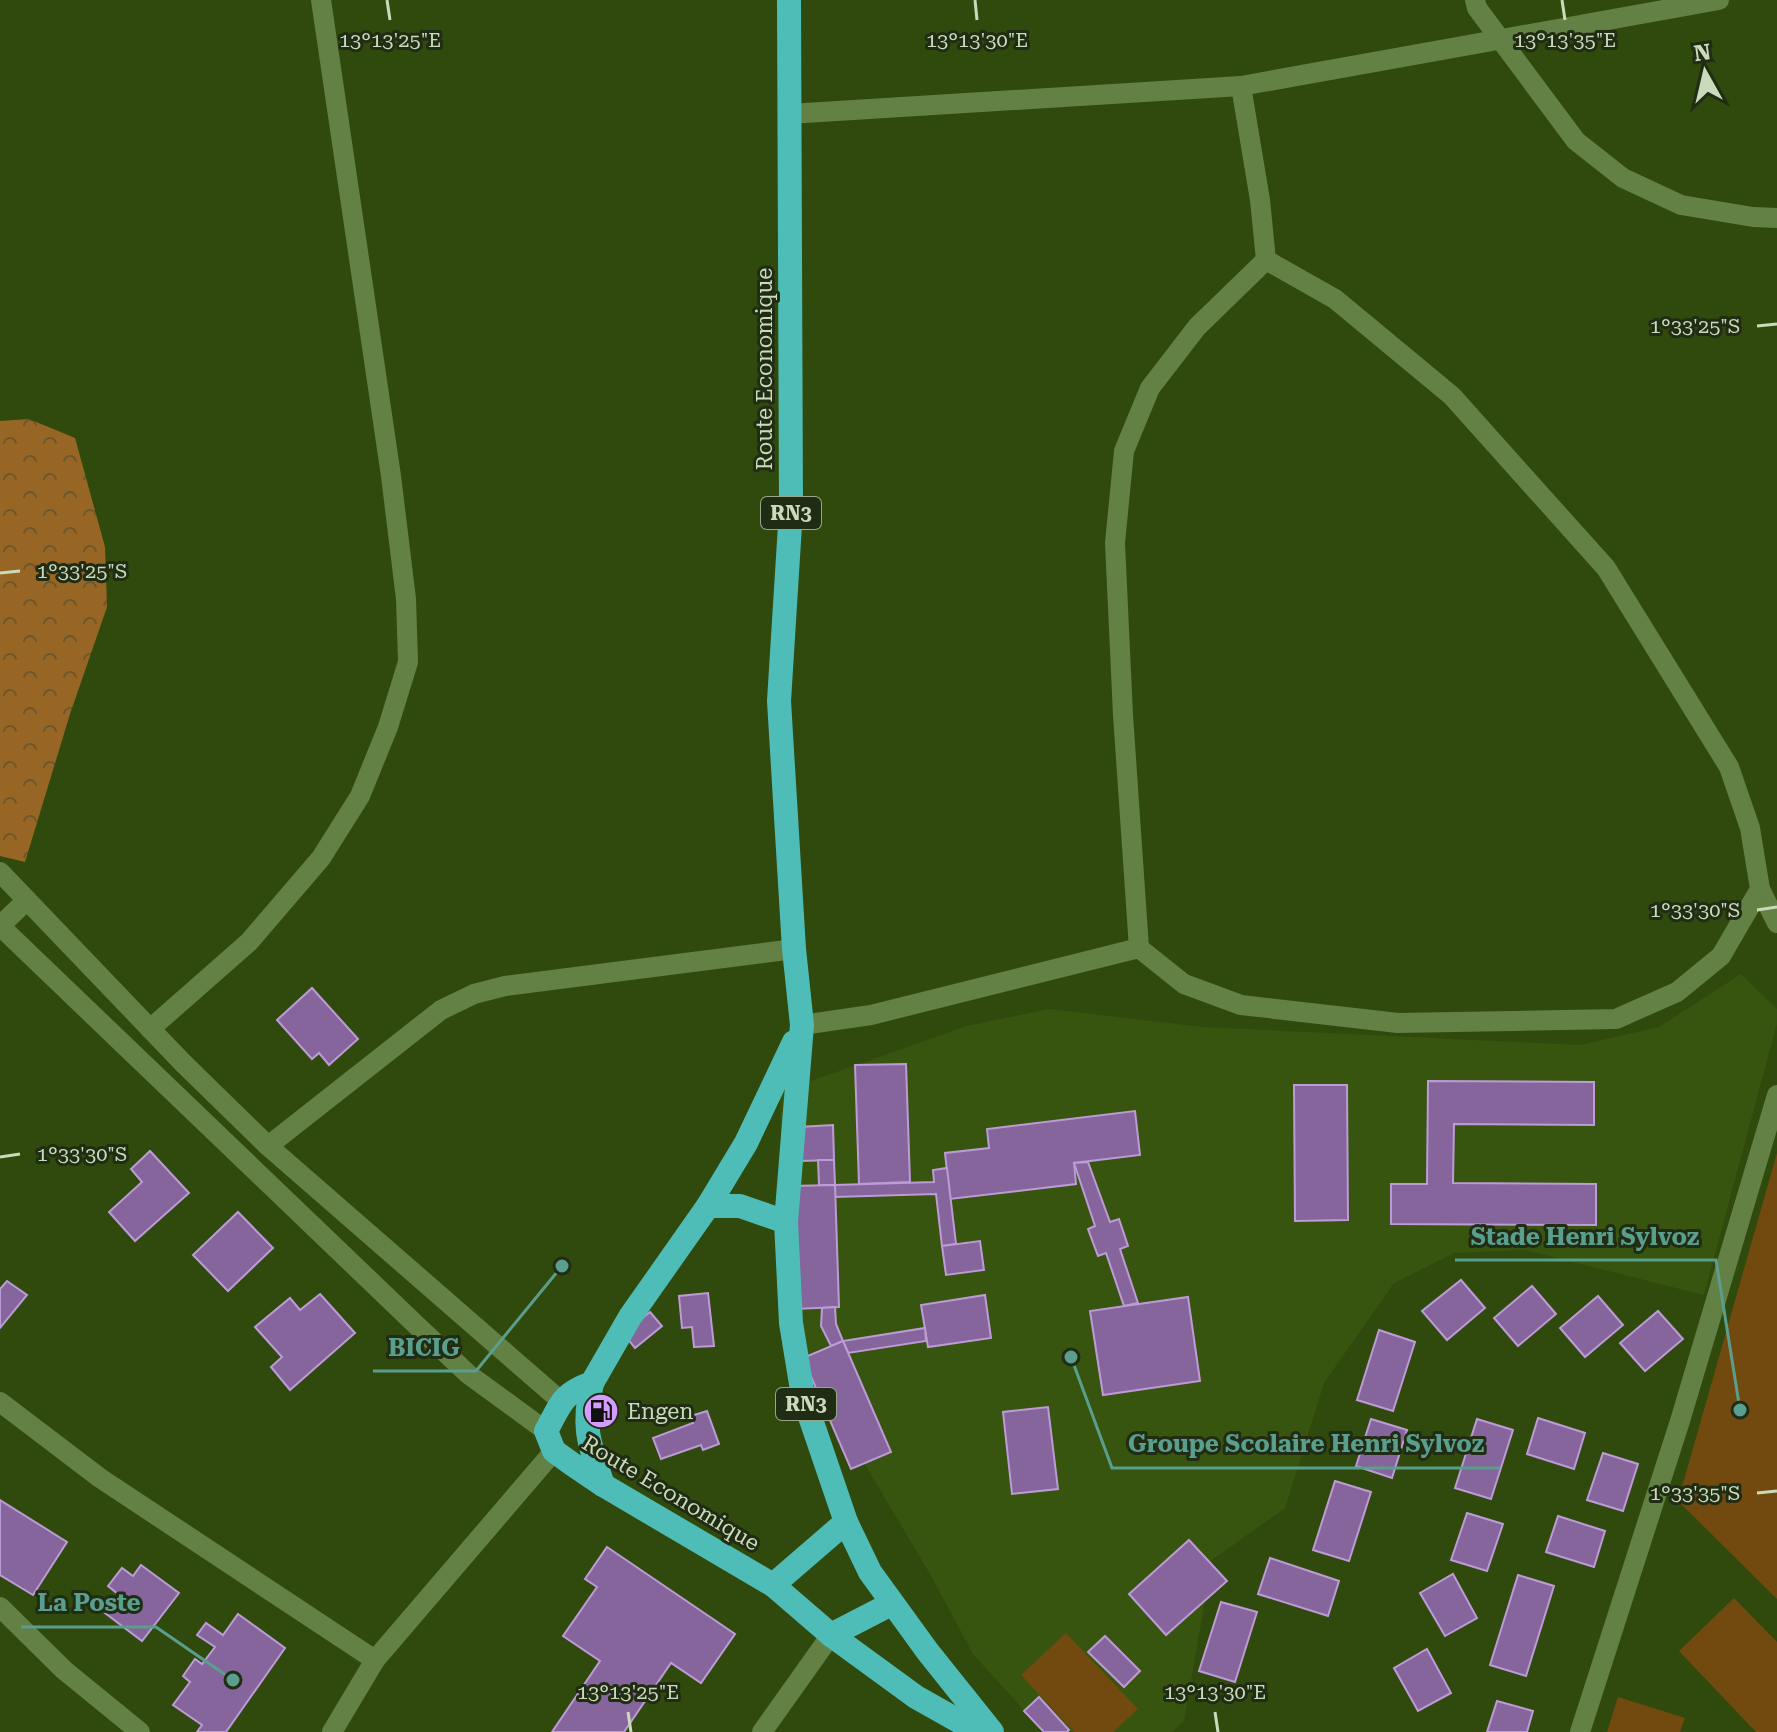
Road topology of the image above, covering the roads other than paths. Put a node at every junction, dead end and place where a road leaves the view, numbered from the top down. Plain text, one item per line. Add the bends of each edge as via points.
1 (321, 0) edge
2 (789, 0) edge
3 (1475, 0) edge
4 (1719, 0) edge
5 (1500, 39) junction
6 (1241, 86) junction
7 (789, 114) junction
8 (1777, 218) edge
9 (1266, 260) junction
10 (0, 872) edge
11 (1760, 889) junction
12 (27, 900) junction
13 (1777, 923) edge
14 (0, 926) edge
15 (1139, 948) junction
16 (794, 949) junction
17 (802, 1025) junction
18 (150, 1029) junction
19 (1777, 1095) edge
20 (268, 1146) junction
21 (708, 1206) junction
22 (786, 1222) junction
23 (592, 1383) junction
24 (0, 1402) edge
25 (562, 1402) junction
26 (550, 1441) junction
27 (603, 1485) junction
28 (846, 1522) junction
29 (773, 1585) junction
30 (891, 1604) junction
31 (0, 1607) edge
32 (831, 1635) junction
33 (375, 1660) junction
34 (140, 1732) edge
35 (332, 1732) edge
36 (762, 1732) edge
37 (978, 1732) edge
38 (992, 1732) edge
39 (1580, 1732) edge

1 - 18 street via 391,476 408,662 360,796 321,858 249,942
2 - 7 highway, Route Economique / RN3
3 - 5 street
4 - 5 street
5 - 6 street
5 - 8 street via 1576,141 1623,178 1681,205
6 - 7 street
6 - 9 street
7 - 16 highway, Route Economique / RN3 via 791,509 779,701
9 - 11 street via 1335,299 1452,396 1606,568 1729,767 1750,828
9 - 15 street via 1197,327 1150,388 1124,451 1115,543
10 - 12 street
11 - 13 street
11 - 15 street via 1721,956 1677,992 1616,1019 1398,1023 1241,1005 1184,984
12 - 14 street
12 - 18 street
14 - 26 street via 422,1331
15 - 17 street via 871,1015
16 - 17 highway, Route Economique / RN3
16 - 20 street via 474,994 415,1028
17 - 21 highway via 746,1143
17 - 22 highway, Route Economique / RN3
18 - 20 street
19 - 39 street
20 - 25 street
21 - 22 highway via 740,1206
21 - 23 highway via 630,1317
22 - 28 highway, Route Economique / RN3 via 791,1323 803,1396
23 - 25 highway via 573,1390
23 - 27 highway via 585,1421
24 - 33 street via 100,1478
25 - 26 highway
26 - 27 highway, Route Economique
26 - 33 street
27 - 29 highway, Route Economique
28 - 29 highway
28 - 30 highway, Route Economique / RN3
29 - 32 highway, Route Economique
30 - 32 highway
30 - 38 highway, Route Economique / RN3
31 - 34 street via 64,1670
32 - 36 street
32 - 37 highway, Route Economique via 916,1697
33 - 35 street

